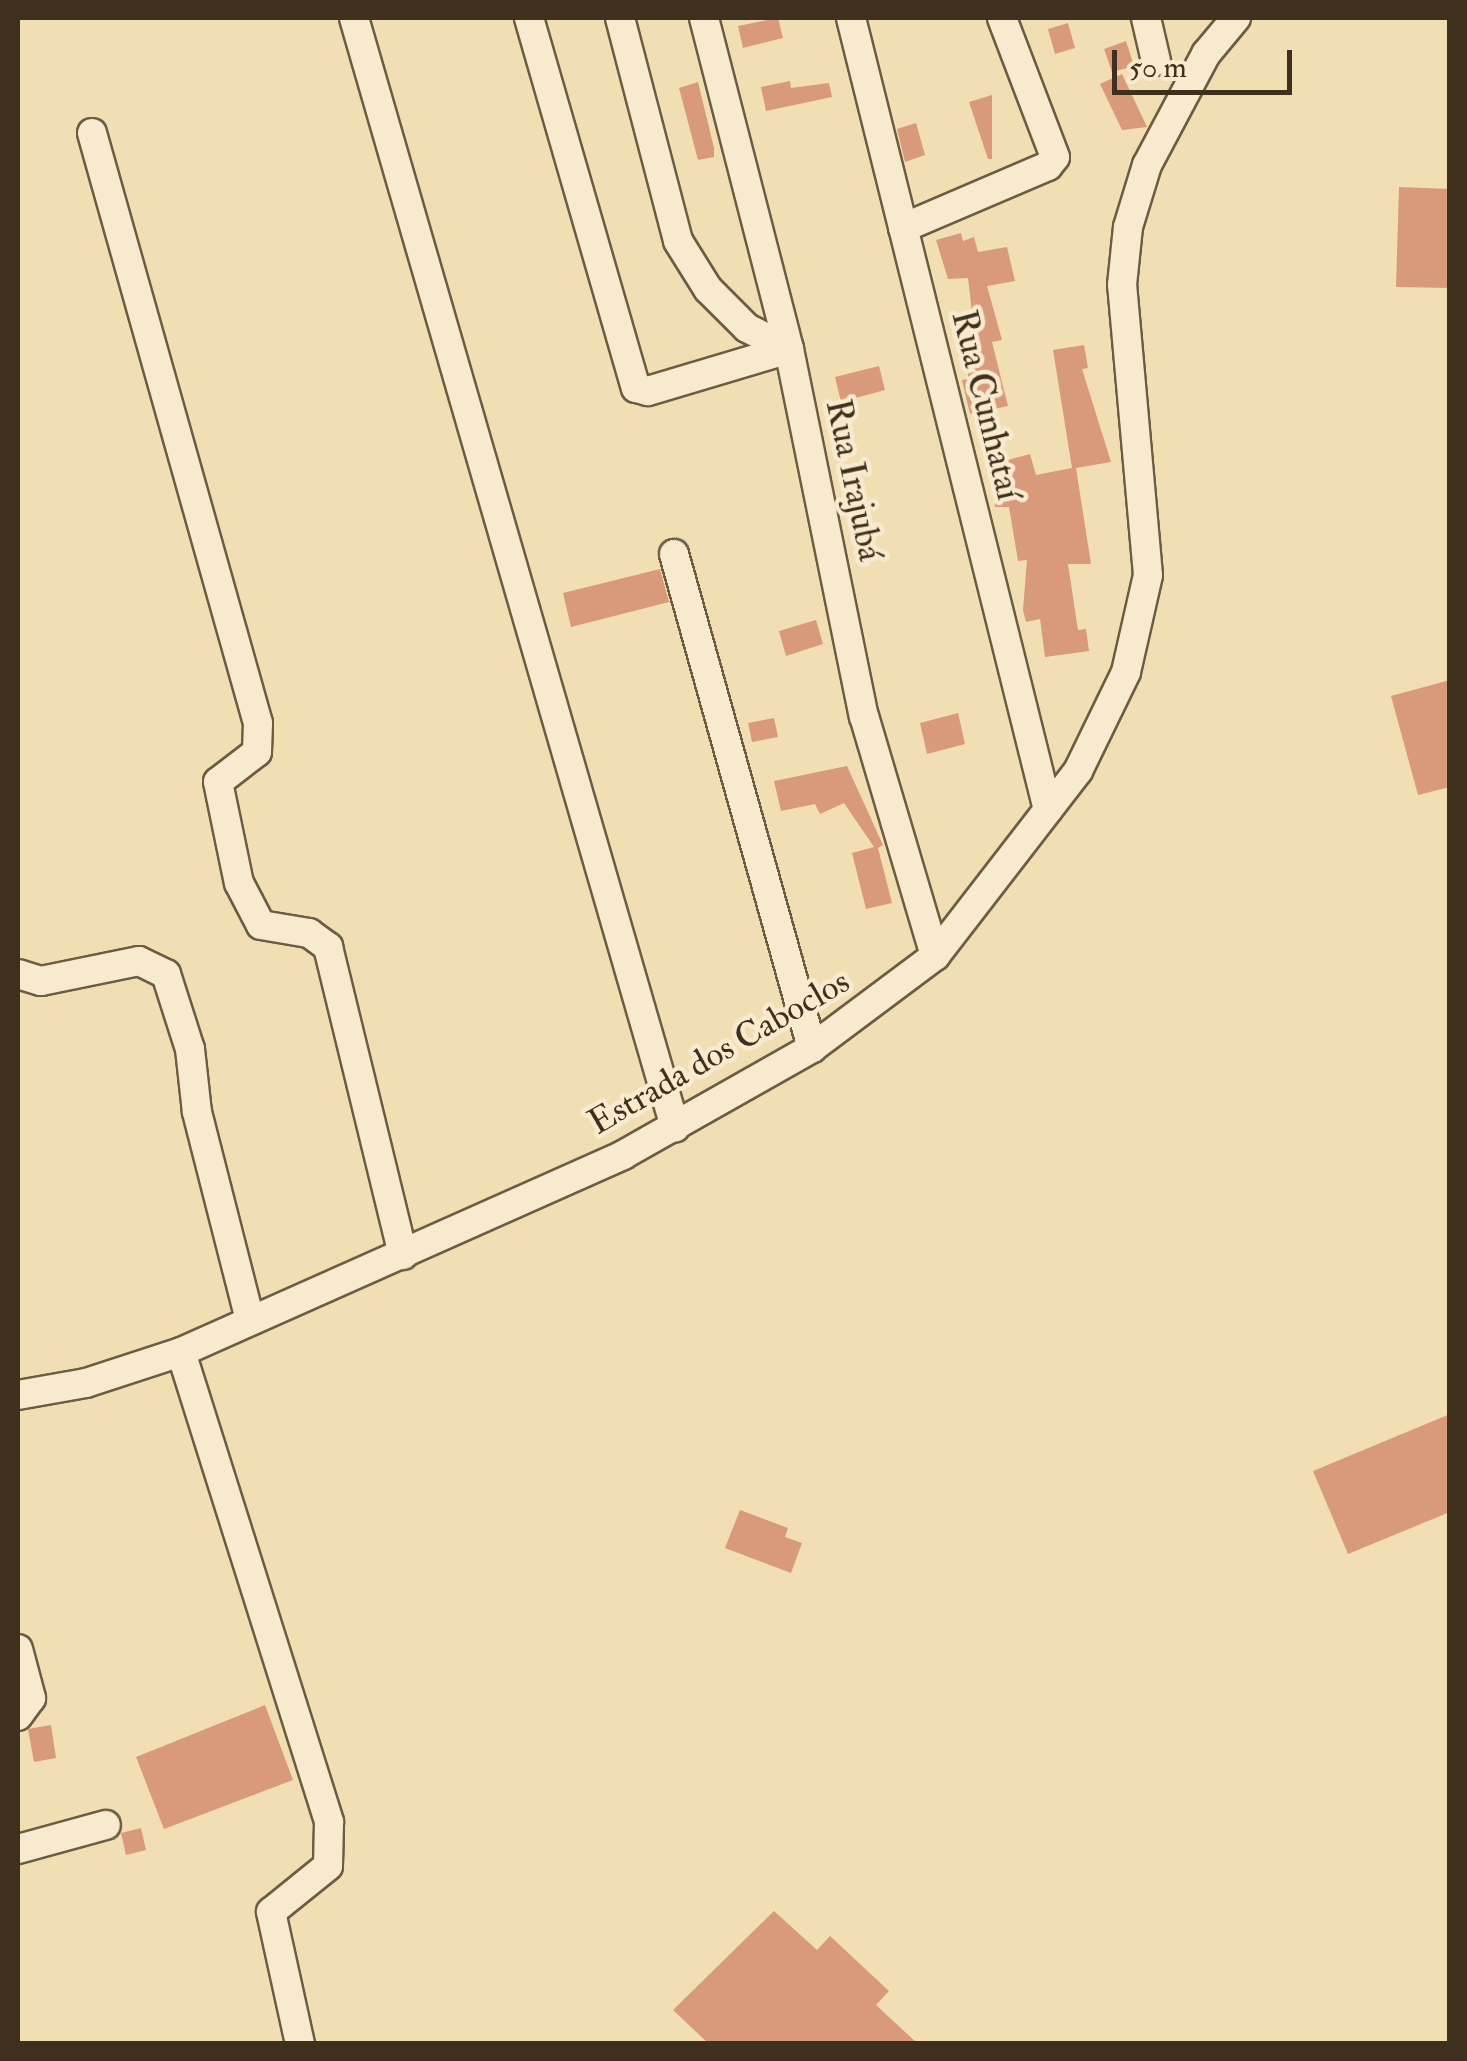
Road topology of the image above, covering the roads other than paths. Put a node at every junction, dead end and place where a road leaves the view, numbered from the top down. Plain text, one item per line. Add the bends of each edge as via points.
1 (354, 18) edge
2 (530, 18) edge
3 (620, 18) edge
4 (704, 18) edge
5 (850, 18) edge
6 (1002, 18) edge
7 (1146, 18) edge
8 (1236, 18) edge
9 (1156, 61) dead end
10 (92, 133) dead end
11 (903, 228) junction
12 (789, 350) junction
13 (674, 554) dead end
14 (1048, 810) junction
15 (936, 956) junction
16 (18, 974) edge
17 (812, 1048) junction
18 (675, 1126) junction
19 (403, 1254) junction
20 (250, 1320) junction
21 (180, 1352) junction
22 (18, 1395) edge
23 (18, 1649) edge
24 (18, 1716) edge
25 (106, 1825) dead end
26 (18, 1849) edge
27 (300, 2044) edge

1 - 18 street
2 - 12 street via 636,388 648,391
3 - 12 street via 678,242 708,288 747,328
4 - 12 street, Rua Irajubá
5 - 11 street, Rua Cunhataí
6 - 11 street via 1052,145 1048,166
7 - 9 street
8 - 14 street, Estrada dos Caboclos via 1206,54 1148,164 1128,227 1122,285 1148,575 1112,712
10 - 19 street via 258,723 257,752 218,782 239,884 261,925 309,932 328,946
11 - 14 street, Rua Cunhataí
12 - 15 street, Rua Irajubá via 864,716
13 - 17 street
14 - 15 street, Estrada dos Caboclos
15 - 17 street, Estrada dos Caboclos
16 - 20 street via 41,981 139,961 166,974 190,1049 197,1112
17 - 18 street, Estrada dos Caboclos
18 - 19 street, Estrada dos Caboclos
19 - 20 street, Estrada dos Caboclos
20 - 21 street, Estrada dos Caboclos
21 - 22 street, Estrada dos Caboclos via 86,1383
21 - 27 street via 329,1822 328,1866 271,1912
23 - 24 street via 31,1698
25 - 26 street

